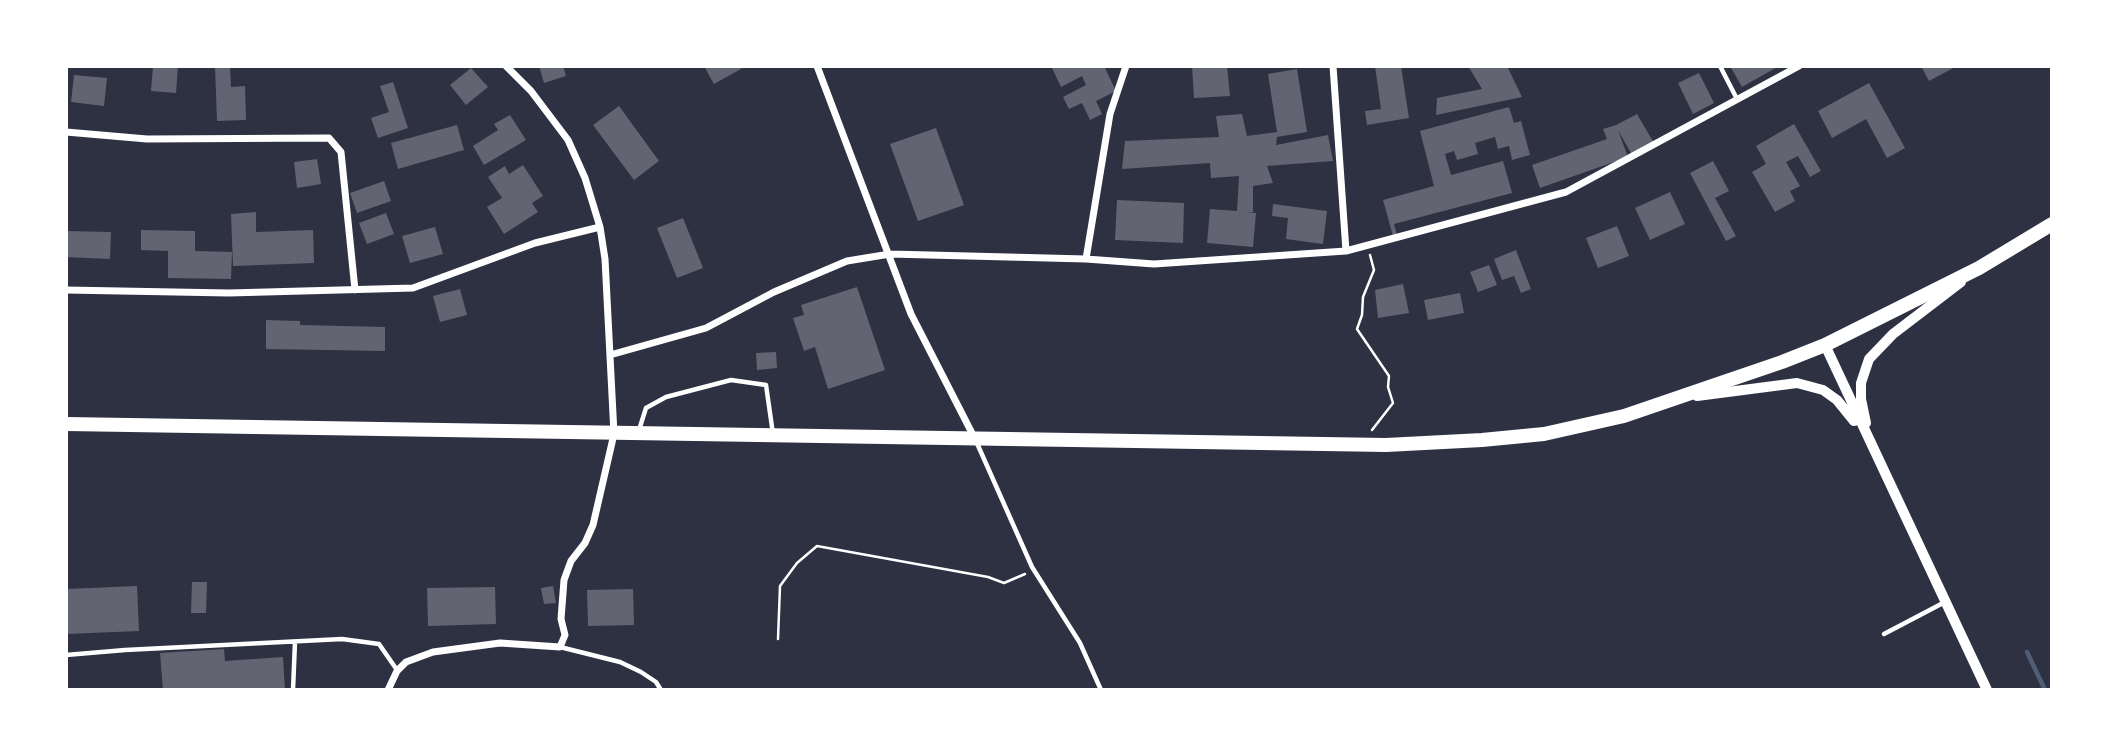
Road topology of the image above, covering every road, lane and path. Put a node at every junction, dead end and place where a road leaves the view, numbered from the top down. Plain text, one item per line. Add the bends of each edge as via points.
1 (506, 66) edge
2 (817, 66) edge
3 (1126, 66) edge
4 (1333, 66) edge
5 (1720, 66) edge
6 (1799, 66) edge
7 (1737, 99) junction
8 (66, 131) edge
9 (2052, 224) edge
10 (600, 227) junction
11 (1368, 245) junction
12 (1346, 251) junction
13 (890, 254) junction
14 (1086, 259) junction
15 (1979, 268) junction
16 (66, 290) edge
17 (355, 290) junction
18 (1825, 345) junction
19 (610, 355) junction
20 (1674, 399) junction
21 (66, 424) edge
22 (614, 434) junction
23 (638, 434) junction
24 (773, 435) junction
25 (974, 437) junction
26 (1870, 443) junction
27 (1362, 444) junction
28 (1032, 567) junction
29 (1946, 602) junction
30 (1884, 634) dead end
31 (778, 639) dead end
32 (295, 642) junction
33 (560, 647) junction
34 (66, 655) edge
35 (397, 671) junction
36 (293, 690) edge
37 (388, 690) edge
38 (661, 690) edge
39 (1101, 690) edge
40 (1987, 690) edge

1 - 10 street via 568,140
2 - 13 street
3 - 14 street via 1110,114
4 - 12 street
5 - 7 lane
6 - 7 street
7 - 11 street via 1566,192
8 - 17 street via 147,139 329,138 341,152
9 - 15 highway
10 - 17 street via 536,243 413,288
10 - 19 street
11 - 12 street
11 - 27 path via 1374,270 1357,330 1389,376 1393,403
12 - 14 street via 1154,264
13 - 14 street
13 - 19 street via 847,261 706,328
13 - 25 street via 911,314
15 - 18 highway
15 - 26 street via 1893,334 1869,359 1860,399
16 - 17 street
18 - 20 highway
18 - 26 street
19 - 22 street
20 - 26 street via 1797,383 1823,390 1837,400
20 - 27 highway via 1625,416 1544,434
21 - 22 highway
22 - 23 highway
22 - 33 street via 593,525 564,580 561,620 565,635
23 - 24 highway
23 - 24 lane via 646,408 666,397 731,380 766,385
24 - 25 highway
25 - 27 highway
25 - 28 lane
26 - 29 street
28 - 31 path via 1004,583 817,545 780,586
28 - 39 lane via 1080,643
29 - 30 lane
29 - 40 street
32 - 34 lane
32 - 35 lane via 342,639 379,644
32 - 36 lane
33 - 35 street via 478,645 419,656
33 - 38 lane via 620,662 656,682
35 - 37 street

